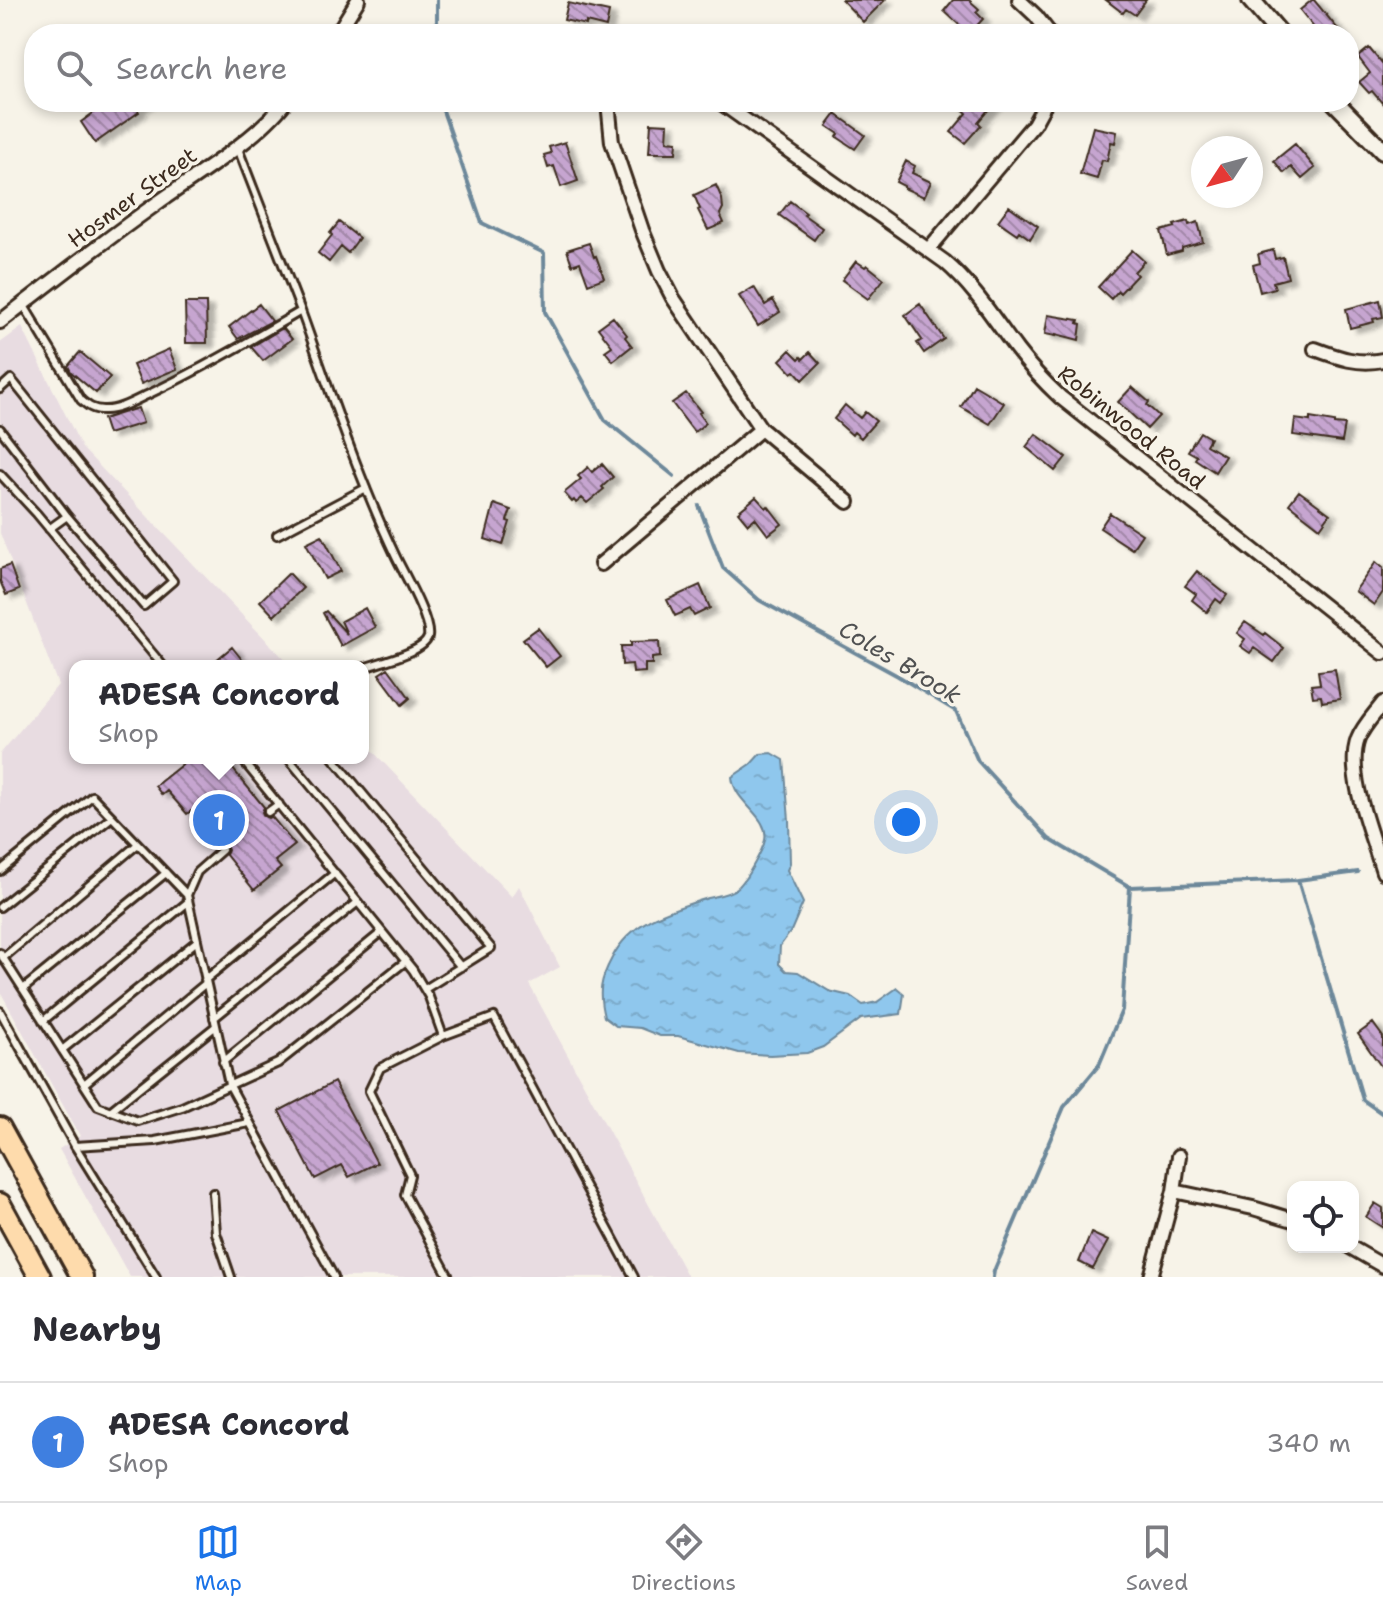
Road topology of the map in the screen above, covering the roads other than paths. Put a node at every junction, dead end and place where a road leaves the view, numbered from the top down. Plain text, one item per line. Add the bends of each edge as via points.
1 (358, 0) edge
2 (1019, 0) edge
3 (1251, 0) edge
4 (343, 24) edge
5 (1042, 24) edge
6 (1271, 24) edge
7 (278, 112) edge
8 (609, 112) edge
9 (734, 112) edge
10 (1041, 112) edge
11 (1345, 112) edge
12 (237, 146) junction
13 (1383, 151) edge
14 (928, 250) junction
15 (23, 304) junction
16 (301, 311) junction
17 (0, 322) edge
18 (1315, 349) dead end
19 (1383, 360) edge
20 (0, 389) edge
21 (0, 429) edge
22 (761, 429) junction
23 (0, 474) edge
24 (366, 488) junction
25 (848, 502) dead end
26 (67, 516) junction
27 (49, 529) junction
28 (277, 535) dead end
29 (601, 564) dead end
30 (1383, 653) edge
31 (158, 660) edge
32 (369, 666) edge
33 (1383, 703) edge
34 (246, 764) edge
35 (293, 764) edge
36 (338, 764) edge
37 (279, 804) junction
38 (268, 812) dead end
39 (112, 817) junction
40 (138, 844) junction
41 (222, 850) dead end
42 (0, 871) edge
43 (1383, 872) edge
44 (166, 873) junction
45 (335, 873) junction
46 (187, 899) junction
47 (358, 902) junction
48 (0, 907) edge
49 (382, 932) junction
50 (197, 941) junction
51 (2, 955) edge
52 (406, 961) junction
53 (461, 967) junction
54 (206, 981) junction
55 (23, 989) junction
56 (425, 989) junction
57 (0, 1011) edge
58 (43, 1021) junction
59 (215, 1022) junction
60 (443, 1036) junction
61 (62, 1050) junction
62 (223, 1062) junction
63 (84, 1084) junction
64 (229, 1084) junction
65 (110, 1111) junction
66 (249, 1123) junction
67 (0, 1128) edge
68 (75, 1146) junction
69 (1179, 1156) dead end
70 (1174, 1191) junction
71 (213, 1193) dead end
72 (0, 1204) edge
73 (1287, 1218) edge
74 (1359, 1252) edge
75 (1383, 1266) edge
76 (448, 1275) edge
77 (40, 1277) edge
78 (82, 1277) edge
79 (156, 1277) edge
80 (231, 1277) edge
81 (334, 1277) edge
82 (438, 1277) edge
83 (634, 1277) edge
84 (1151, 1277) edge

1 - 4 street
2 - 5 street
3 - 6 street
7 - 12 street, Hosmer Street
8 - 22 street via 612,142 659,271
9 - 14 street, Robinwood Road
10 - 14 street
11 - 13 street
12 - 15 street, Hosmer Street
12 - 16 lane
14 - 30 street, Robinwood Road via 964,278 1019,353 1060,397
15 - 16 lane via 81,400 100,410 193,374
15 - 17 street, Hosmer Street
16 - 24 lane
18 - 19 street via 1346,361
20 - 26 lane via 11,379 173,581 144,606
21 - 26 lane
22 - 25 street
22 - 29 street
23 - 27 lane
24 - 28 lane
24 - 32 lane via 425,617 428,637 415,650
26 - 27 lane
27 - 31 lane
33 - 43 street via 1362,731 1355,763
34 - 37 lane
35 - 53 lane
36 - 53 lane via 491,948
37 - 38 lane
37 - 45 lane
39 - 40 lane
39 - 42 lane via 92,796
39 - 48 lane
40 - 44 lane
40 - 51 lane
41 - 46 lane via 197,872
44 - 46 lane
44 - 55 lane
45 - 47 lane
45 - 54 lane
46 - 50 lane
46 - 58 lane
47 - 49 lane
47 - 59 lane
49 - 52 lane
49 - 62 lane
50 - 54 lane
50 - 61 lane
51 - 55 lane
52 - 56 lane
52 - 64 lane via 278,1063
53 - 56 lane
54 - 59 lane
54 - 63 lane
55 - 58 lane
56 - 60 lane
57 - 68 lane
58 - 61 lane
59 - 62 lane
59 - 65 lane
60 - 76 lane via 380,1068 369,1091 410,1175 405,1195
60 - 83 lane via 494,1017
61 - 63 lane
62 - 64 lane
63 - 65 lane via 98,1106
64 - 65 lane via 138,1121
64 - 66 lane
66 - 68 lane via 155,1141
66 - 81 lane
67 - 78 highway
68 - 79 lane
69 - 70 street
70 - 73 street
70 - 84 street
71 - 80 lane via 216,1233
72 - 77 highway
74 - 75 street
76 - 82 lane

